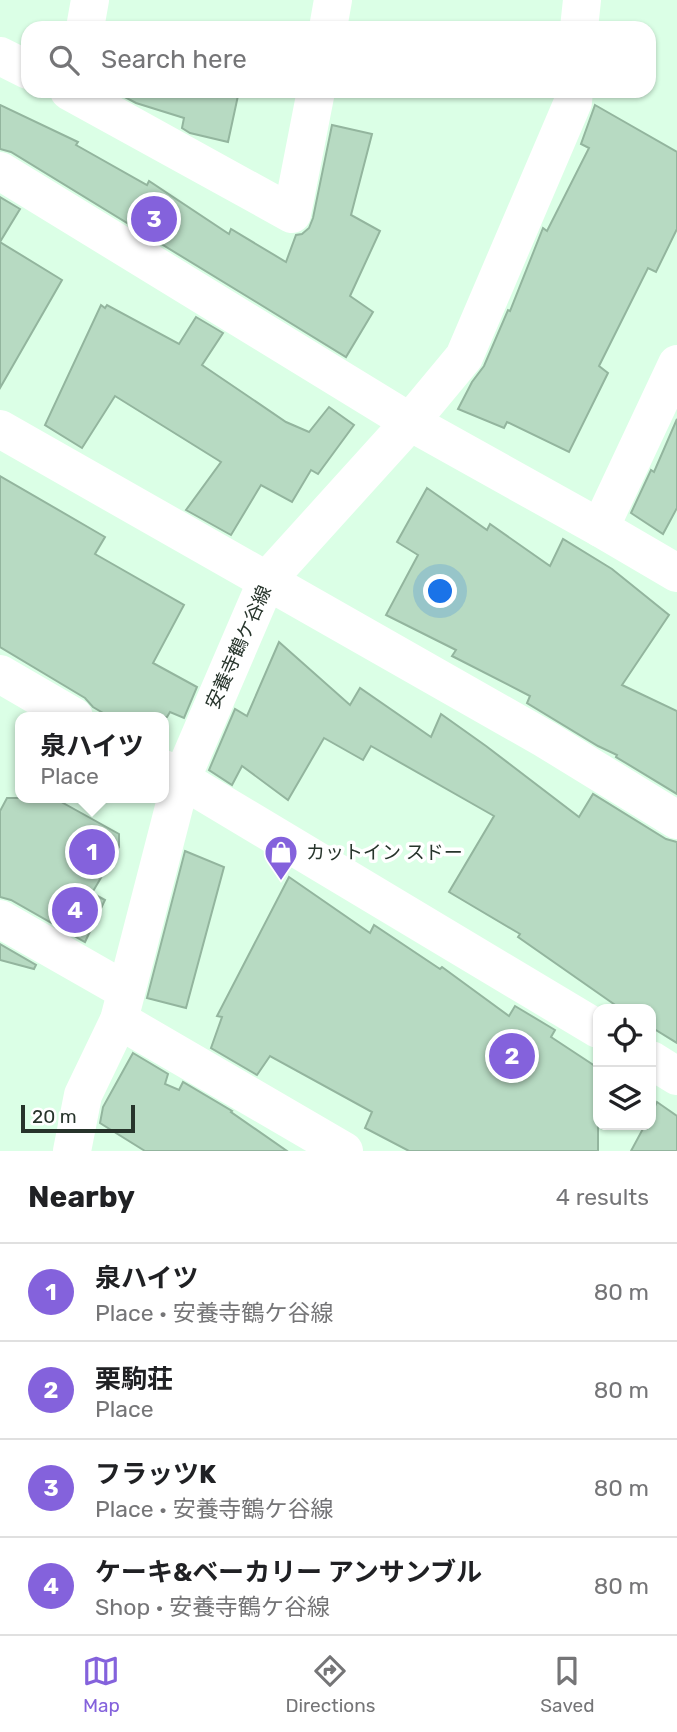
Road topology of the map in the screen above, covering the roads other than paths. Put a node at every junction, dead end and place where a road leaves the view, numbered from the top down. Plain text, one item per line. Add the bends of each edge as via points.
1 (90, 0) edge
2 (333, 0) edge
3 (582, 0) edge
4 (86, 21) edge
5 (329, 21) edge
6 (580, 21) edge
7 (0, 56) edge
8 (21, 66) edge
9 (84, 98) edge
10 (315, 98) edge
11 (573, 98) edge
12 (0, 171) edge
13 (677, 363) edge
14 (410, 422) junction
15 (0, 429) edge
16 (600, 528) junction
17 (677, 573) edge
18 (267, 580) junction
19 (0, 674) edge
20 (65, 712) edge
21 (172, 775) edge
22 (166, 803) edge
23 (677, 820) edge
24 (0, 919) edge
25 (123, 1005) junction
26 (593, 1026) edge
27 (656, 1063) edge
28 (677, 1076) edge
29 (72, 1151) edge
30 (344, 1151) edge

1 - 4 street
2 - 5 street
3 - 6 street
7 - 8 street
9 - 10 street via 292,214
11 - 14 street, 安養寺鶴ケ谷線 via 464,357
12 - 14 street
13 - 16 street
14 - 16 street
14 - 18 street, 安養寺鶴ケ谷線
15 - 18 street
16 - 17 street
18 - 21 street, 安養寺鶴ケ谷線
18 - 23 street
19 - 20 street
21 - 26 street
22 - 25 street, 安養寺鶴ケ谷線
24 - 25 street
25 - 29 street, 安養寺鶴ケ谷線 via 83,1095
25 - 30 street
27 - 28 street

